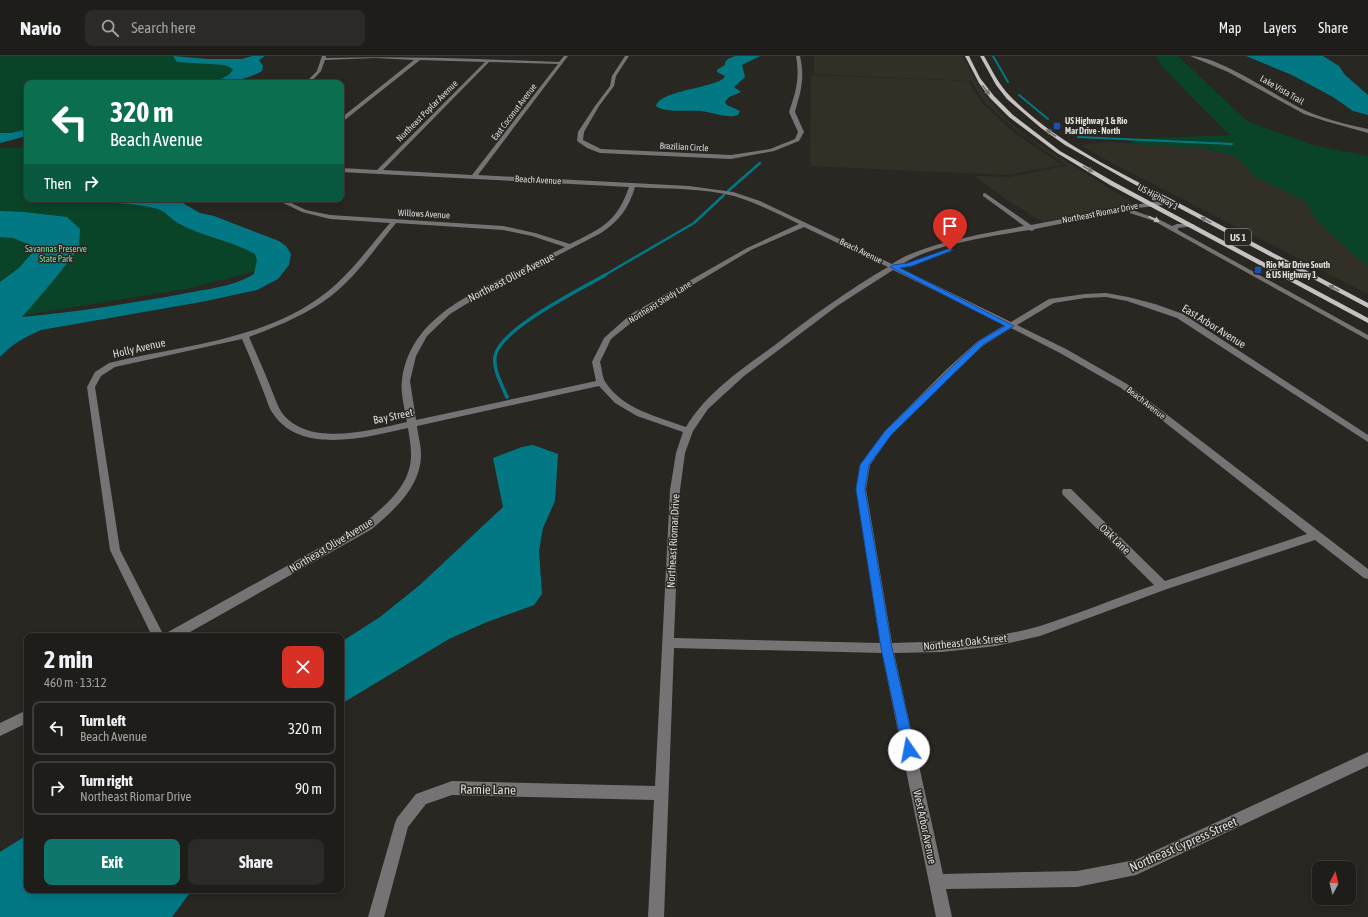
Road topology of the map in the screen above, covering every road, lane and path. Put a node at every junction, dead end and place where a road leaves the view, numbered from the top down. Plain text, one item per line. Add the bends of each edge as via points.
1 (566, 56) edge
2 (627, 56) edge
3 (798, 56) edge
4 (967, 56) edge
5 (982, 56) edge
6 (1192, 56) edge
7 (324, 58) edge
8 (419, 58) junction
9 (489, 60) junction
10 (561, 63) junction
11 (310, 80) edge
12 (344, 119) edge
13 (1368, 130) edge
14 (344, 170) edge
15 (378, 172) junction
16 (474, 177) junction
17 (633, 186) junction
18 (985, 195) dead end
19 (284, 202) edge
20 (1172, 202) junction
21 (1154, 205) junction
22 (1132, 212) junction
23 (394, 222) junction
24 (805, 224) junction
25 (1192, 226) junction
26 (1033, 229) junction
27 (1175, 230) junction
28 (570, 246) junction
29 (893, 267) junction
30 (1368, 306) edge
31 (1368, 321) edge
32 (1010, 326) junction
33 (245, 336) junction
34 (1368, 338) edge
35 (601, 383) junction
36 (412, 424) junction
37 (688, 431) junction
38 (1368, 439) edge
39 (1067, 492) dead end
40 (1316, 535) junction
41 (1368, 575) edge
42 (1163, 586) junction
43 (157, 633) edge
44 (177, 633) edge
45 (668, 643) junction
46 (887, 648) junction
47 (24, 718) edge
48 (0, 730) edge
49 (1368, 759) edge
50 (662, 793) junction
51 (937, 882) junction
52 (376, 917) edge
53 (656, 917) edge
54 (944, 917) edge

1 - 10 street, East Coconut Avenue
2 - 3 street, Brazilian Circle via 614,76 612,86 596,106 581,132 580,141 600,152 731,157 772,150 797,140 801,132 792,112 799,89
4 -> 21 main road, US Highway 1 / US 1 via 992,98 1025,128 1079,164
20 -> 5 main road, US Highway 1 / US 1 via 1097,162 1043,127 1009,98 998,85
6 - 13 street, Lake Vista Trail via 1231,70 1305,112 1332,122
7 - 8 street
7 - 11 street via 319,71
8 - 9 street
8 - 12 street
9 - 10 street
9 - 15 street, Northeast Poplar Avenue
10 - 16 street, East Coconut Avenue
14 - 15 street, Beach Avenue
15 - 16 street, Beach Avenue
16 - 17 street, Beach Avenue
17 - 24 street, Beach Avenue via 689,188 733,194 751,199
17 - 28 street, Northeast Olive Avenue via 627,204 616,220 599,232
18 - 26 street
19 - 23 street, Willows Avenue via 321,215
20 - 21 street, Northeast Riomar Drive
30 -> 20 main road, US Highway 1 / US 1
21 - 22 street, Northeast Riomar Drive
21 - 25 main road, US Highway 1 / US 1
21 - 26 street, Northeast Riomar Drive
22 - 26 street, Northeast Riomar Drive
22 -> 27 street via 1148,216
23 - 28 street, Willows Avenue via 503,228
23 - 33 street, Holly Avenue via 349,275 329,294 293,317
24 - 29 street, Beach Avenue
24 - 35 street, Northeast Shady Lane via 749,249 634,316 608,338 596,362
25 - 27 street via 1177,226
25 - 31 main road, US Highway 1 / US 1
26 - 29 street, Northeast Riomar Drive via 958,248 909,265
27 - 34 street
28 - 36 street, Northeast Olive Avenue via 478,293 447,312 424,335 412,356 406,381
29 - 32 street, Beach Avenue
29 - 37 street, Northeast Riomar Drive via 826,310 753,365 705,408
32 - 38 street, East Arbor Avenue via 1052,301 1085,296 1106,295 1152,306 1180,316
32 - 40 street, Beach Avenue via 1063,351 1124,386
32 - 46 street, West Arbor Avenue via 982,343 949,372 888,433 865,465 861,489
33 - 36 street, Bay Street via 277,413 291,427 312,435 340,437
33 - 43 street, Holly Avenue via 112,365 98,374 91,387 116,550
35 - 36 street, Bay Street
35 - 37 street, Northeast Shady Lane via 618,401 640,414
36 - 44 street, Northeast Olive Avenue via 416,454 411,480 395,503 368,526
37 - 45 street, Northeast Riomar Drive via 680,457 675,490
39 - 42 street, Oak Lane
40 - 41 street, Beach Avenue
40 - 42 street, Northeast Oak Street
42 - 46 street, Northeast Oak Street via 1026,635 942,647
45 - 46 street, Northeast Oak Street
45 - 50 street, Northeast Riomar Drive
46 - 51 street, West Arbor Avenue
47 - 48 street
49 - 51 street, Northeast Cypress Street via 1136,867 1077,879
50 - 52 street, Ramie Lane via 452,788 421,799 402,823
50 - 53 street, Northeast Riomar Drive
51 - 54 street, West Arbor Avenue

